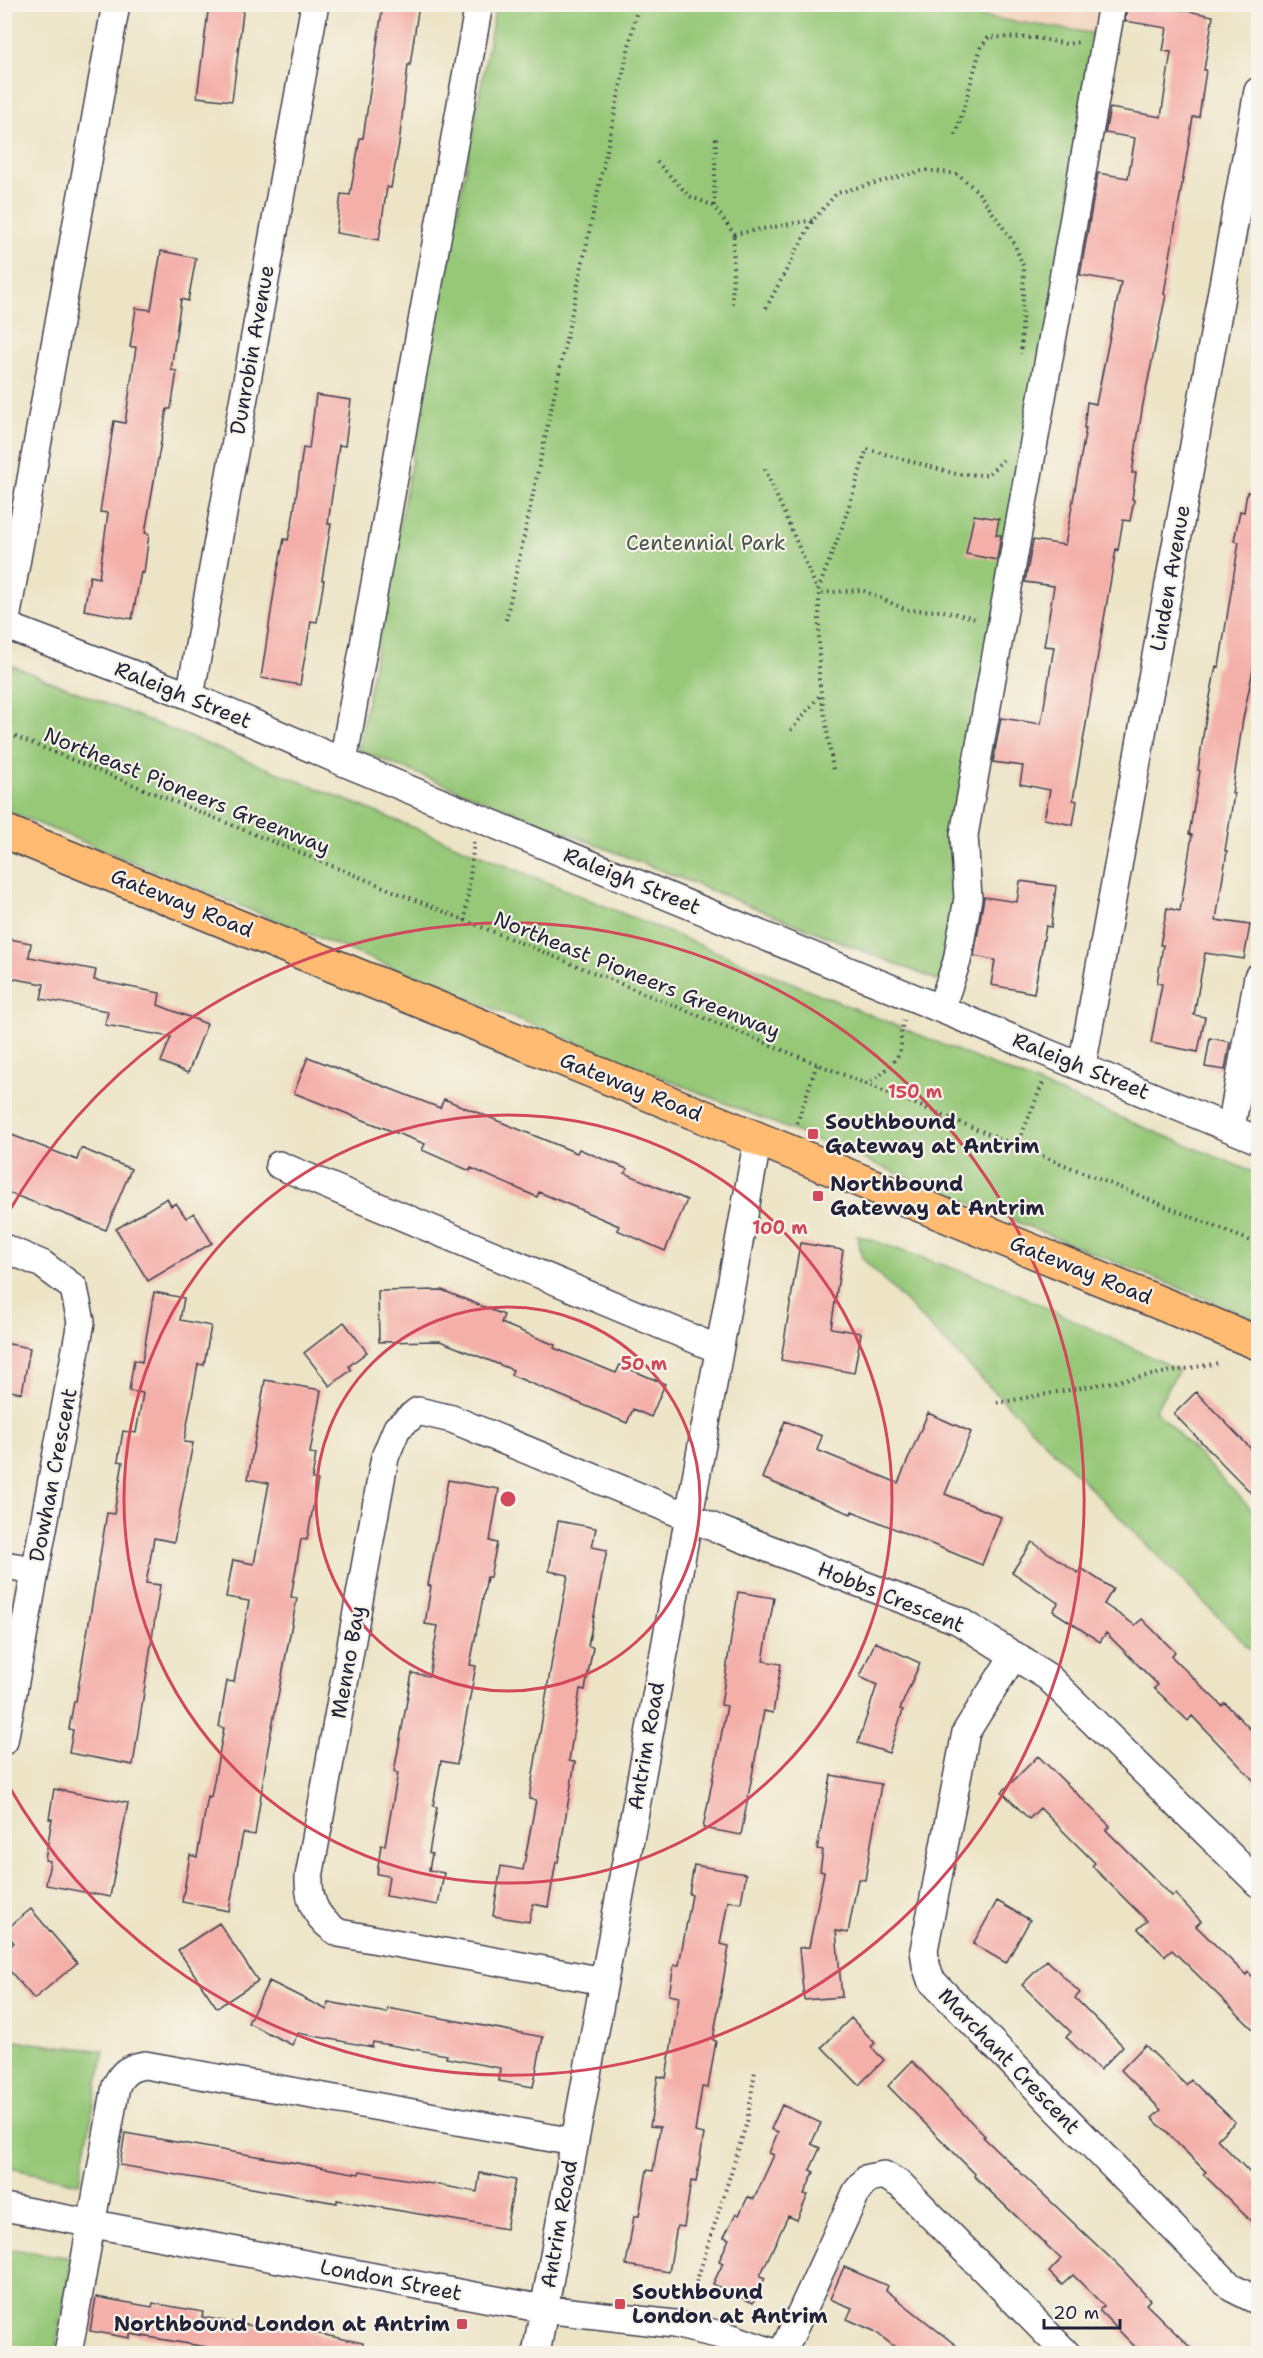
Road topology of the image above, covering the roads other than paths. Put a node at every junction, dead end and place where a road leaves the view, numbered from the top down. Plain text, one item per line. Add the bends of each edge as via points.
1 (116, 4) edge
2 (315, 4) edge
3 (479, 4) edge
4 (1112, 4) edge
5 (1258, 91) edge
6 (5, 625) edge
7 (190, 696) junction
8 (343, 762) junction
9 (4, 831) edge
10 (1258, 977) edge
11 (941, 1008) junction
12 (1082, 1066) junction
13 (1231, 1128) junction
14 (758, 1138) junction
15 (1258, 1140) edge
16 (279, 1165) dead end
17 (4, 1248) edge
18 (1258, 1343) edge
19 (718, 1349) junction
20 (688, 1516) junction
21 (4, 1565) edge
22 (35, 1570) junction
23 (1014, 1655) junction
24 (4, 1741) edge
25 (1258, 1883) edge
26 (604, 1981) junction
27 (574, 2142) junction
28 (4, 2207) edge
29 (92, 2224) junction
30 (1258, 2301) edge
31 (544, 2309) junction
32 (68, 2354) edge
33 (536, 2354) edge
34 (777, 2354) edge
35 (782, 2354) edge
36 (1067, 2354) edge

1 - 6 street
2 - 7 street, Dunrobin Avenue
3 - 8 street
4 - 11 street via 964,835 968,898 957,961
5 - 12 street, Linden Avenue
6 - 7 street, Raleigh Street
7 - 8 street, Raleigh Street
8 - 11 street, Raleigh Street
9 - 14 main road, Gateway Road
10 - 13 street
11 - 12 street, Raleigh Street
12 - 13 street, Raleigh Street
13 - 15 street, Raleigh Street
14 - 18 main road, Gateway Road
14 - 19 street, Antrim Road
16 - 19 street
17 - 22 street, Dowhan Crescent via 42,1264 74,1288 81,1322
19 - 20 street, Antrim Road
20 - 23 street, Hobbs Crescent via 959,1621
20 - 26 street, Antrim Road
20 - 26 street, Menno Bay via 452,1419 418,1411 397,1428 385,1457 309,1877 315,1911 339,1934
21 - 22 street
22 - 24 street, Dowhan Crescent
23 - 25 street, Hobbs Crescent via 1048,1677
23 - 30 street, Marchant Crescent via 966,1732 924,1950 931,1980 1232,2288
26 - 27 street, Antrim Road
27 - 29 street via 146,2065 126,2071 116,2086
27 - 31 street, Antrim Road
28 - 29 street, London Street
29 - 31 street, London Street
29 - 32 street
31 - 33 street, Antrim Road
31 - 34 street, London Street via 674,2324
35 - 36 street via 857,2192 868,2178 884,2175 901,2185

